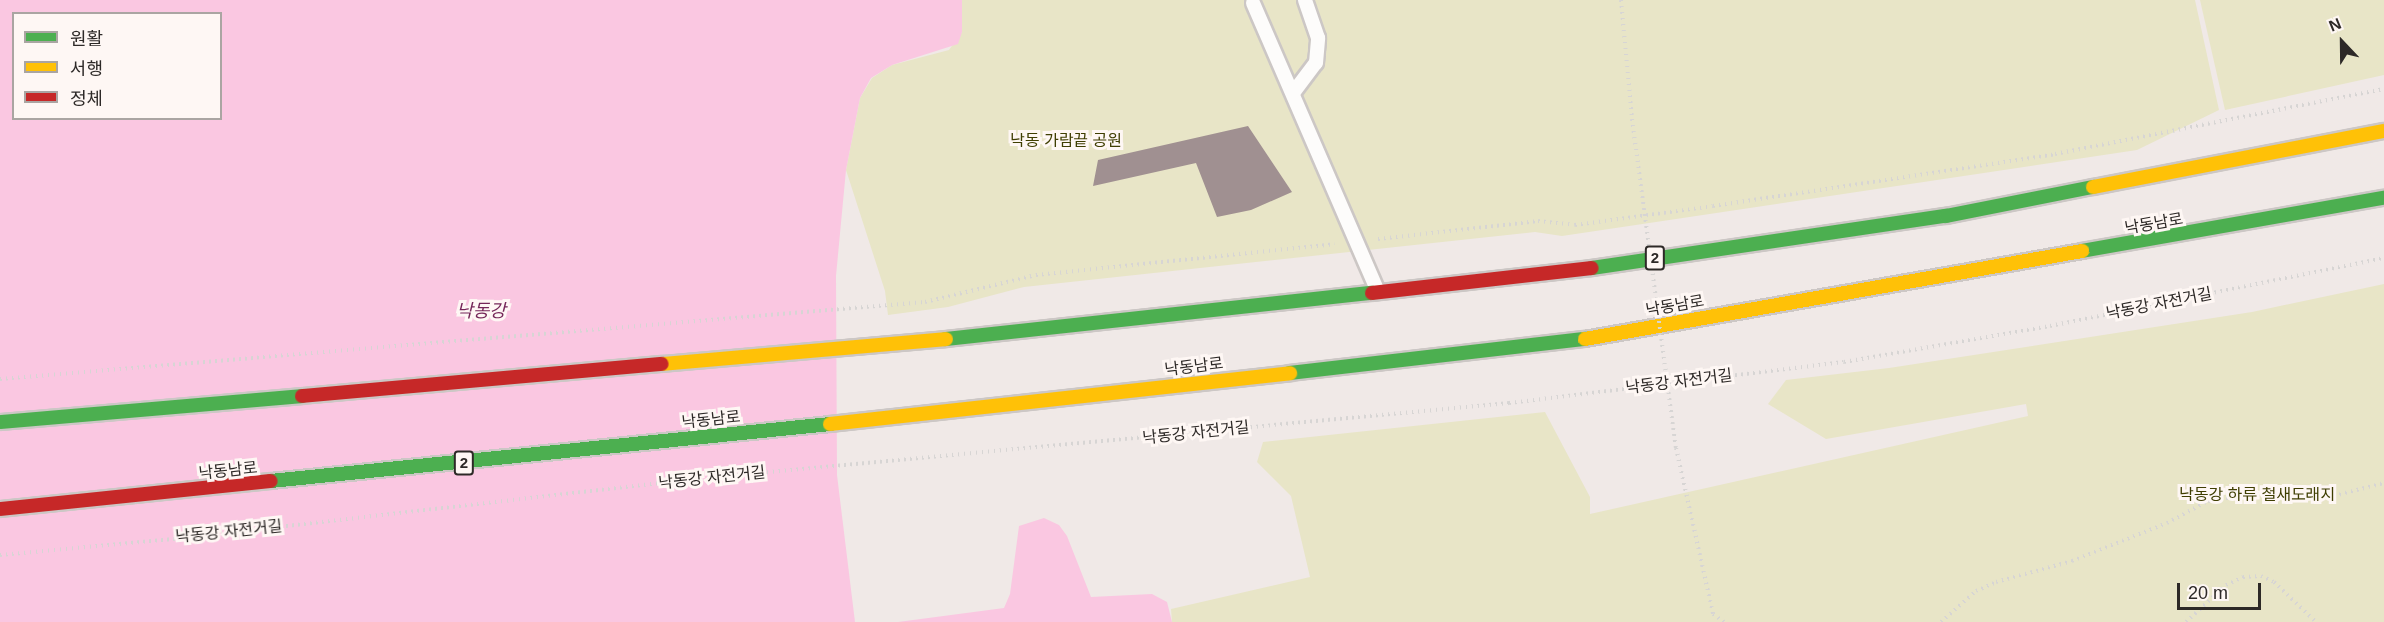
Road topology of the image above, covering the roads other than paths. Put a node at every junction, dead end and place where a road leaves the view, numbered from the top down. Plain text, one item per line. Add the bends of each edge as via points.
1 (1305, 0) edge
2 (1253, 3) dead end
3 (1293, 93) junction
4 (2384, 131) edge
5 (2384, 198) edge
6 (1379, 294) junction
7 (0, 422) edge
8 (0, 509) edge

1 - 3 lane via 1318,38 1316,63
2 - 3 lane
3 - 6 lane
4 - 6 main road, 2 via 1946,216
5 - 8 main road, 낙동남로 / 2 via 1578,340 928,414
6 - 7 main road, 2 via 919,342

